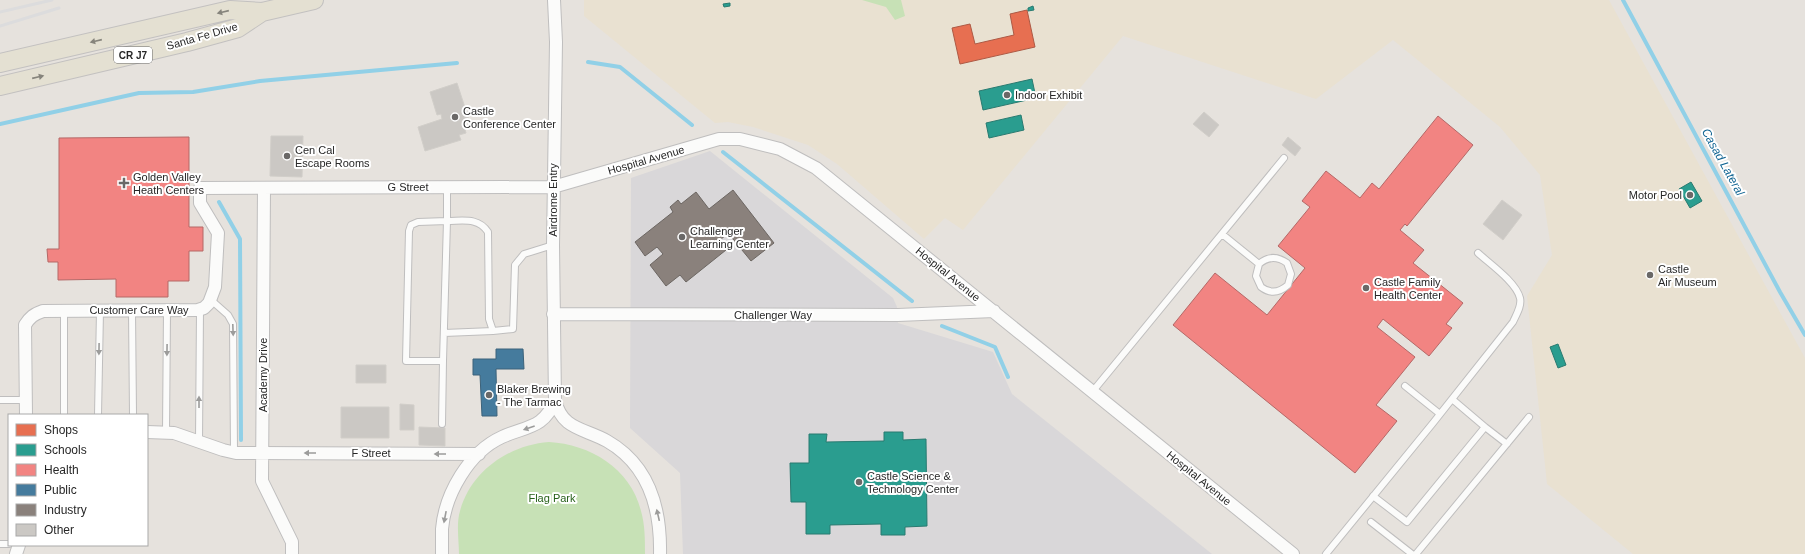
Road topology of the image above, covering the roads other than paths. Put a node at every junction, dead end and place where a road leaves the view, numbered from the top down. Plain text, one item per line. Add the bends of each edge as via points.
1 (314, 0) edge
2 (554, 0) edge
3 (262, 12) junction
4 (0, 63) edge
5 (0, 86) edge
6 (1284, 158) dead end
7 (553, 186) junction
8 (447, 187) junction
9 (264, 188) junction
10 (447, 222) junction
11 (1222, 234) junction
12 (553, 245) junction
13 (1478, 253) dead end
14 (1260, 264) junction
15 (211, 300) junction
16 (100, 310) junction
17 (200, 310) junction
18 (64, 311) junction
19 (132, 311) junction
20 (167, 311) junction
21 (994, 311) junction
22 (553, 314) junction
23 (493, 331) junction
24 (444, 333) junction
25 (443, 361) junction
26 (1405, 386) dead end
27 (1093, 391) junction
28 (1452, 399) junction
29 (0, 400) edge
30 (26, 400) junction
31 (554, 400) junction
32 (26, 414) edge
33 (64, 414) edge
34 (98, 414) edge
35 (133, 414) edge
36 (1440, 414) junction
37 (1529, 417) dead end
38 (442, 424) dead end
39 (1485, 426) junction
40 (148, 432) edge
41 (166, 432) junction
42 (199, 441) junction
43 (1507, 444) junction
44 (234, 452) junction
45 (262, 453) junction
46 (479, 454) junction
47 (1373, 496) junction
48 (1371, 522) dead end
49 (292, 554) edge
50 (442, 554) edge
51 (660, 554) edge
52 (1293, 554) edge
53 (1326, 554) edge
54 (1412, 554) edge
55 (1416, 554) edge

1 - 3 main road, Santa Fe Drive / CR J7
2 - 7 street, Airdrome Entry via 556,42
3 -> 4 main road, Santa Fe Drive / CR J7 via 230,10
5 -> 3 main road, Santa Fe Drive / CR J7 via 238,28
6 - 11 lane
7 - 8 street, G Street
7 - 12 street, Airdrome Entry
7 - 21 street, Hospital Avenue via 719,139 740,139 780,149 816,168
8 - 9 street, G Street
8 - 10 lane
9 - 15 street via 200,188 200,203 218,233 215,287
9 - 45 street, Academy Drive
10 - 23 lane via 474,221 488,232 489,319
10 - 24 lane
10 - 25 lane via 418,222 412,225 409,231 406,361
11 - 14 lane
11 - 27 lane
12 - 22 street, Airdrome Entry
12 - 23 lane via 524,254 515,265 513,329
13 - 28 lane via 1507,279 1521,300 1513,322
14 - 14 lane via 1276,257 1286,263 1291,274 1288,285 1278,292 1261,287 1256,276
15 - 17 street, Customer Care Way
15 -> 44 lane via 228,315 233,324
16 - 18 street, Customer Care Way
16 - 19 street, Customer Care Way
16 -> 34 lane
17 - 20 street, Customer Care Way
42 -> 17 lane
18 - 30 street, Customer Care Way via 43,311 34,314 25,325
18 - 33 lane
19 - 20 street, Customer Care Way
19 - 35 lane
20 -> 41 lane
21 - 22 street, Challenger Way via 898,315
21 - 27 street, Hospital Avenue
22 - 31 street, Airdrome Entry
23 - 24 lane
24 - 25 lane
25 - 38 lane
26 - 36 lane
27 - 52 street, Hospital Avenue
28 - 36 lane
28 - 39 lane
29 - 30 lane
30 - 32 street, Customer Care Way
31 -> 46 street via 548,413 539,423 500,438
51 -> 31 street via 658,514 653,496 640,474 617,448 567,423 559,414
36 - 47 lane
37 - 43 lane
39 - 43 lane
39 - 47 lane via 1407,522
40 - 41 street, F Street
41 - 42 street, F Street
42 - 44 street, F Street
43 - 55 lane
44 - 45 street, F Street
46 -> 45 street, F Street
45 - 49 street, Academy Drive via 262,480 292,542
46 -> 50 street via 450,495 442,529
47 - 53 lane
48 - 54 lane

